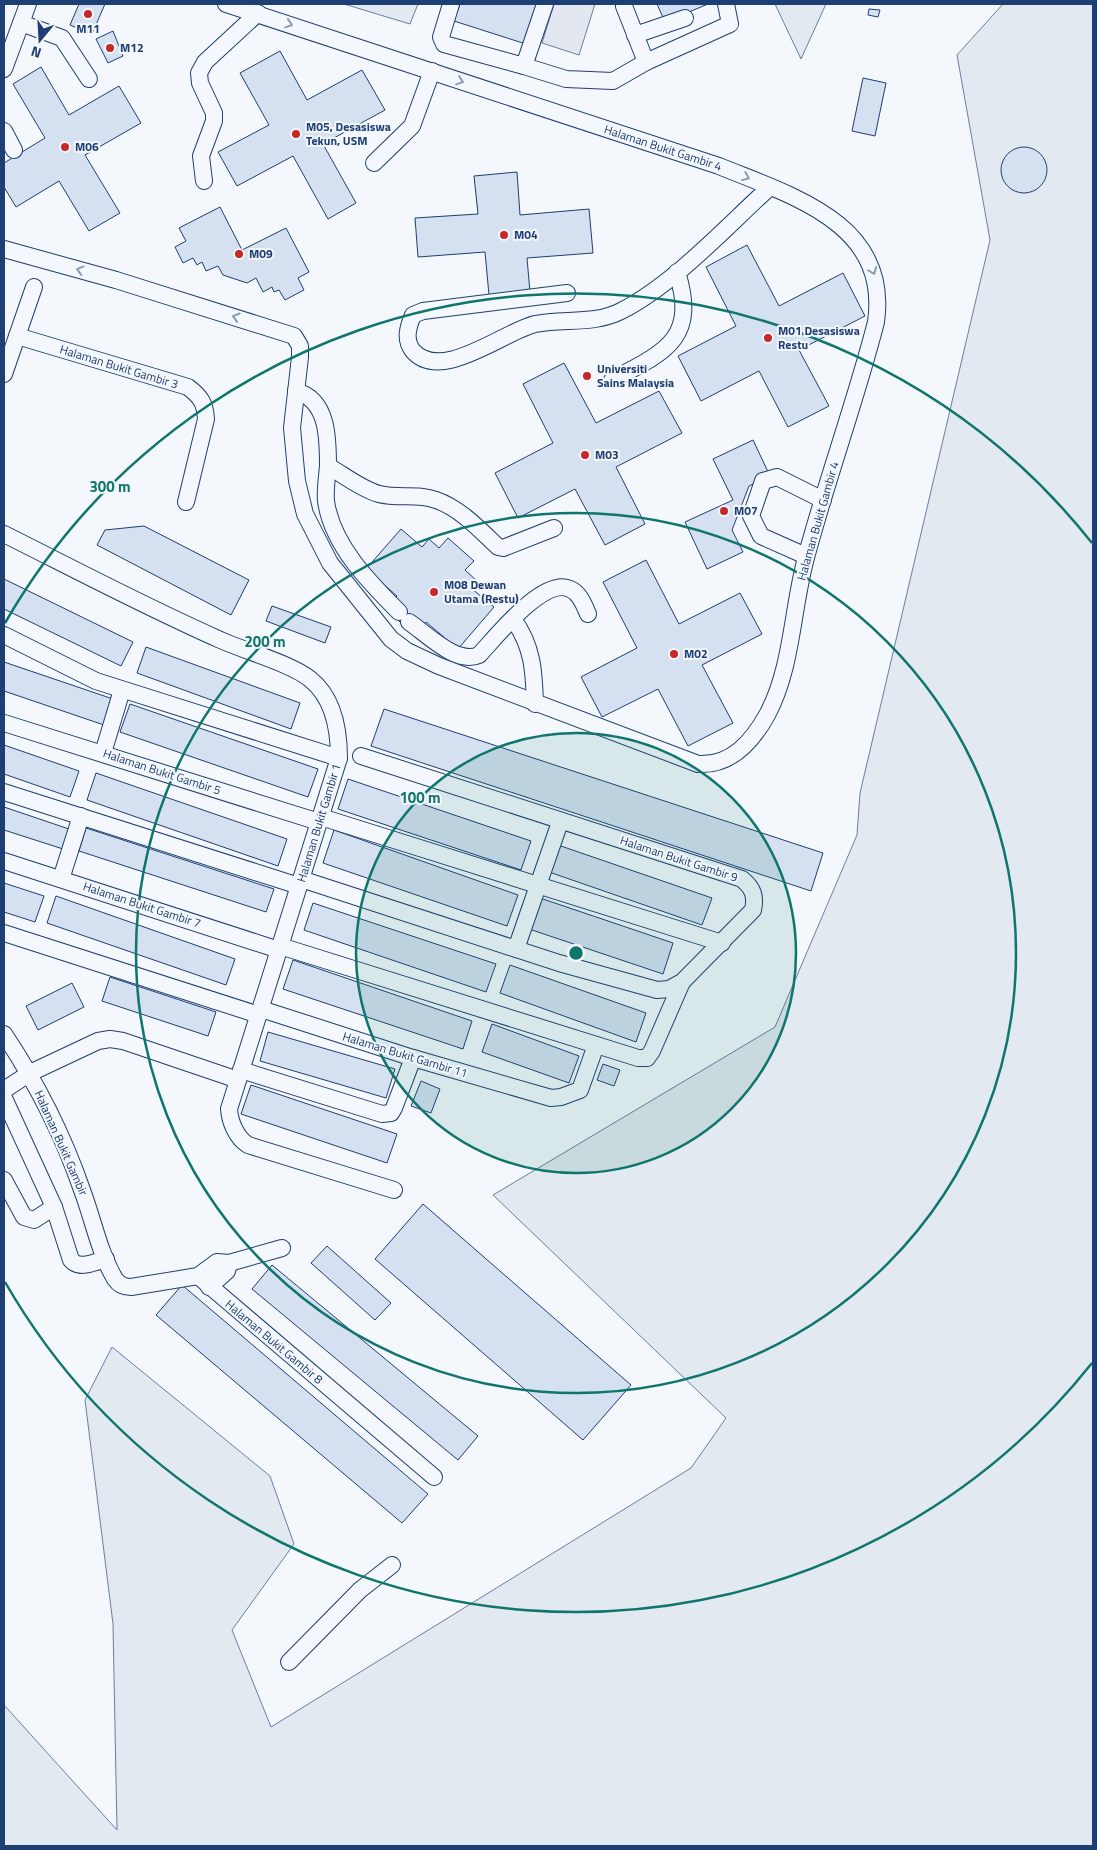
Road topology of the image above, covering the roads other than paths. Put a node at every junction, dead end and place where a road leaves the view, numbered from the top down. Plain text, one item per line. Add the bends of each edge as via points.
1 (28, 4) edge
2 (226, 4) edge
3 (451, 4) edge
4 (546, 4) edge
5 (726, 4) edge
6 (624, 6) dead end
7 (258, 13) junction
8 (685, 18) dead end
9 (21, 23) junction
10 (635, 35) junction
11 (646, 62) junction
12 (524, 66) junction
13 (4, 68) edge
14 (432, 71) junction
15 (88, 78) dead end
16 (4, 131) edge
17 (14, 150) dead end
18 (374, 163) dead end
19 (204, 181) dead end
20 (770, 187) junction
21 (4, 249) edge
22 (677, 272) junction
23 (34, 287) dead end
24 (567, 292) dead end
25 (17, 336) junction
26 (4, 374) edge
27 (612, 380) dead end
28 (296, 391) junction
29 (328, 466) junction
30 (823, 500) junction
31 (186, 502) dead end
32 (554, 528) dead end
33 (4, 534) edge
34 (806, 556) junction
35 (588, 614) dead end
36 (513, 619) junction
37 (4, 635) edge
38 (122, 690) junction
39 (536, 704) junction
40 (4, 723) edge
41 (103, 753) junction
42 (361, 756) dead end
43 (339, 758) junction
44 (4, 792) edge
45 (81, 816) junction
46 (320, 819) junction
47 (560, 822) junction
48 (4, 861) edge
49 (61, 879) junction
50 (300, 883) junction
51 (538, 885) junction
52 (4, 933) edge
53 (722, 943) junction
54 (280, 948) junction
55 (516, 949) junction
56 (682, 982) junction
57 (260, 1012) junction
58 (4, 1034) edge
59 (596, 1045) junction
60 (413, 1058) junction
61 (30, 1073) junction
62 (240, 1075) junction
63 (4, 1090) edge
64 (4, 1098) edge
65 (4, 1180) edge
66 (394, 1190) dead end
67 (54, 1207) junction
68 (282, 1248) dead end
69 (106, 1259) junction
70 (203, 1281) junction
71 (434, 1478) dead end
72 (392, 1565) dead end
73 (289, 1662) dead end

1 - 9 street
2 - 7 street, Halaman Bukit Gambir 4
3 - 12 street via 441,37 444,44
4 - 12 street
5 - 11 street via 730,24
6 - 10 street
7 -> 14 street, Halaman Bukit Gambir 4
7 - 19 street via 205,62 199,73 200,83 214,113 201,156
8 - 10 street
9 - 13 street
9 - 15 street via 62,38
10 - 11 street
11 - 12 street via 613,81 566,79
14 - 18 street via 412,126
14 -> 20 street, Halaman Bukit Gambir 4 via 718,166
16 - 17 street
20 - 22 street
20 -> 30 street, Halaman Bukit Gambir 4 via 831,218 851,234 868,258 876,281 879,302 876,322
28 -> 21 street, Halaman Bukit Gambir 4 via 300,346 294,336
22 - 24 street via 621,312 591,320 537,324 516,330 456,360 427,360 411,349 407,337 413,316 423,311
22 - 27 street via 685,308 677,334 653,358
23 - 25 street
25 - 26 street
25 - 31 street, Halaman Bukit Gambir 3 via 188,387 200,396 206,419
28 - 29 street via 306,393 320,408 326,426
28 - 39 street, Halaman Bukit Gambir 4 via 292,428 297,481 306,514 330,563 391,638 407,651
29 - 32 street via 379,494 437,500 503,548
29 - 36 street via 326,500 331,523 359,568 404,617 453,652 469,657 479,655
30 - 34 street, Halaman Bukit Gambir 4
30 - 34 street via 777,477 763,481 752,516 761,536
33 - 43 street, Halaman Bukit Gambir 1 via 196,629 310,679 334,714
34 - 39 street, Halaman Bukit Gambir 4 via 774,702 746,745 722,762 698,764
35 - 36 street via 578,594 561,586 536,597
36 - 39 street via 530,650
37 - 38 street via 96,681
38 - 41 street
38 - 43 street
40 - 41 street, Halaman Bukit Gambir 5
41 - 46 street, Halaman Bukit Gambir 5
42 - 47 street, Halaman Bukit Gambir 9
43 - 46 street, Halaman Bukit Gambir 1
44 - 45 street, Halaman Bukit Gambir 9
45 - 49 street
45 - 50 street, Halaman Bukit Gambir 9
46 - 50 street, Halaman Bukit Gambir 1
46 - 51 street, Halaman Bukit Gambir 5
47 - 51 street
47 - 53 street, Halaman Bukit Gambir 9 via 742,878 754,893 753,910
48 - 49 street, Halaman Bukit Gambir 7
49 - 54 street, Halaman Bukit Gambir 7
50 - 54 street, Halaman Bukit Gambir 1
50 - 55 street, Halaman Bukit Gambir 9
51 - 53 street, Halaman Bukit Gambir 5
51 - 55 street
52 - 57 street, Halaman Bukit Gambir 11
53 - 56 street, Halaman Bukit Gambir 9
54 - 57 street, Halaman Bukit Gambir 1
54 - 59 street, Halaman Bukit Gambir 7
55 - 56 street, Halaman Bukit Gambir 9 via 657,990 669,989
56 - 59 street, Halaman Bukit Gambir 7 via 647,1058
57 - 60 street, Halaman Bukit Gambir 11
57 - 62 street, Halaman Bukit Gambir 1
58 - 61 street, Halaman Bukit Gambir
59 - 60 street, Halaman Bukit Gambir 11 via 580,1090 551,1098
60 - 62 street via 394,1108 390,1113 382,1114
61 - 62 street via 98,1041 110,1039
61 - 63 street
61 - 69 street, Halaman Bukit Gambir via 82,1188
62 - 66 street, Halaman Bukit Gambir 1 via 229,1115 243,1142
64 - 67 street
65 - 67 street via 24,1217 34,1220
67 - 69 street via 70,1260 82,1266
68 - 70 street via 229,1263 227,1271
69 - 70 street via 116,1281 122,1286
70 - 71 street, Halaman Bukit Gambir 8
72 - 73 street via 360,1590

